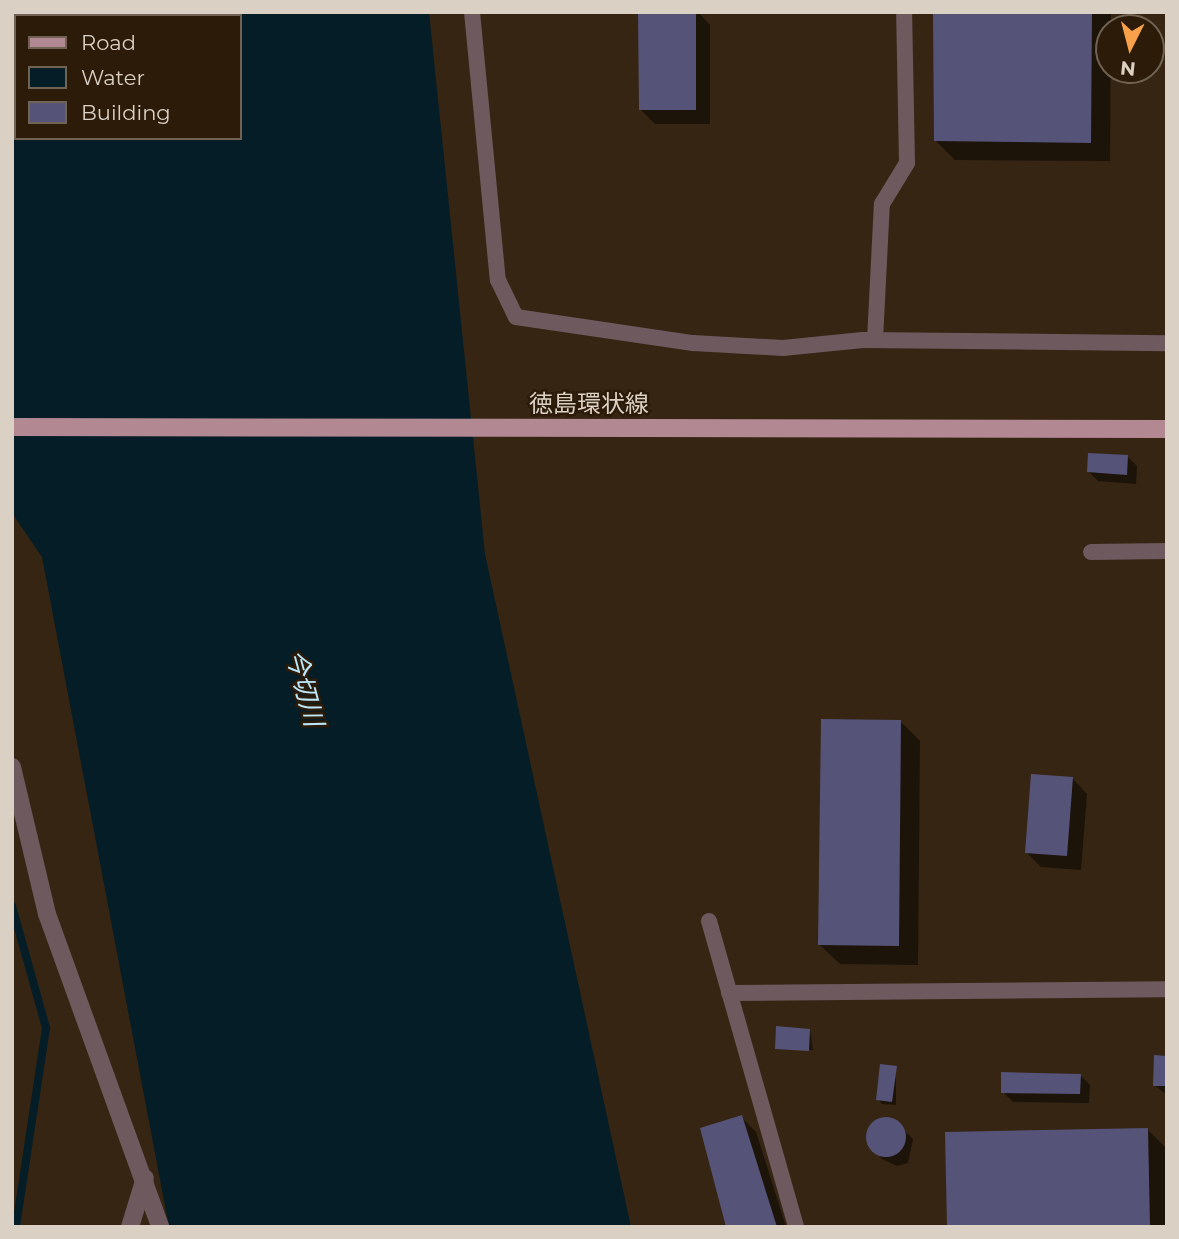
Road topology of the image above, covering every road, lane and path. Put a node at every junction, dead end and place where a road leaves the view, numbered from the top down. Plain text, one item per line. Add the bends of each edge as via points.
1 (472, 12) edge
2 (904, 12) edge
3 (875, 340) junction
4 (1167, 343) edge
5 (12, 427) edge
6 (1167, 429) edge
7 (1167, 551) edge
8 (1091, 552) dead end
9 (12, 767) edge
10 (16, 805) edge
11 (709, 922) dead end
12 (1167, 989) edge
13 (729, 993) junction
14 (145, 1178) junction
15 (130, 1227) edge
16 (160, 1227) edge
17 (796, 1227) edge

1 - 3 lane via 498,280 516,317 693,343 783,348
2 - 3 lane via 907,163 882,204
3 - 4 lane
5 - 6 main road, 徳島環状線
7 - 8 lane
9 - 10 street
10 - 14 street via 47,914
11 - 13 lane
12 - 13 lane
13 - 17 lane
14 - 15 street
14 - 16 street

